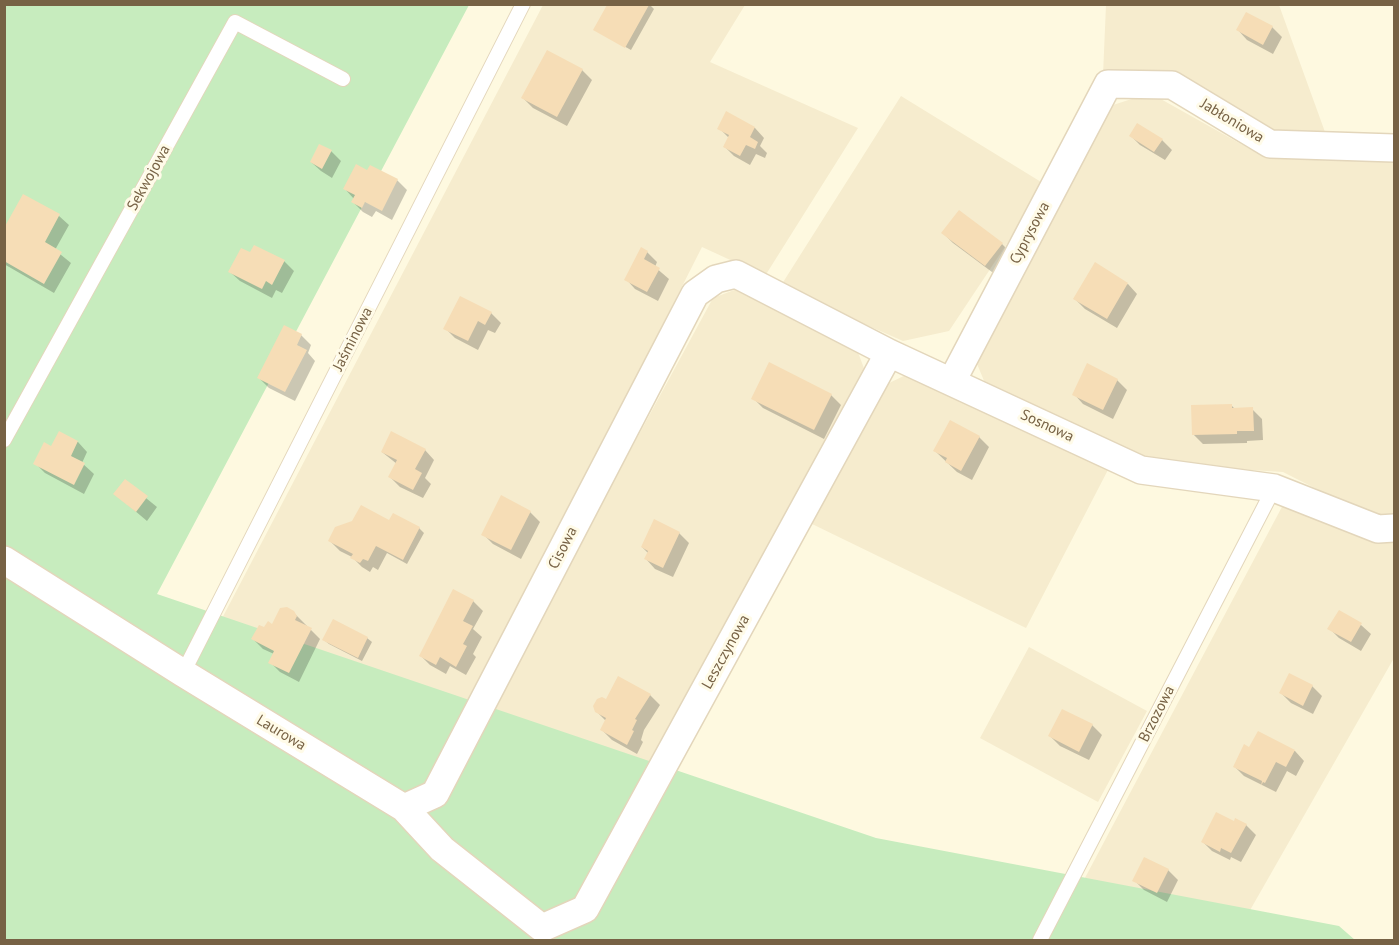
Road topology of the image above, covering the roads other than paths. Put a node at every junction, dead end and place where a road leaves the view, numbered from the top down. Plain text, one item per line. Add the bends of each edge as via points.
1 (523, 4) edge
2 (343, 79) dead end
3 (1108, 84) joint
4 (1395, 148) edge
5 (716, 279) joint
6 (889, 353) junction
7 (952, 381) junction
8 (4, 440) edge
9 (1274, 488) junction
10 (1395, 528) edge
11 (4, 560) edge
12 (183, 673) junction
13 (404, 808) junction
14 (542, 928) joint
15 (1040, 940) edge

1 - 12 lane, Jaśminowa
2 - 8 lane, Sekwojowa via 235,22
3 - 4 street, Jabłoniowa via 1172,86 1270,144
3 - 7 street, Cyprysowa
5 - 6 street, Sosnowa via 736,274
5 - 13 street, Cisowa via 694,294 435,794
6 - 7 street, Sosnowa
6 - 14 street, Leszczynowa via 585,909
7 - 9 street, Sosnowa via 1141,470
9 - 10 street, Sosnowa via 1378,529
9 - 15 lane, Brzozowa
11 - 12 street, Laurowa
12 - 13 street, Laurowa
13 - 14 street, Laurowa via 442,849

